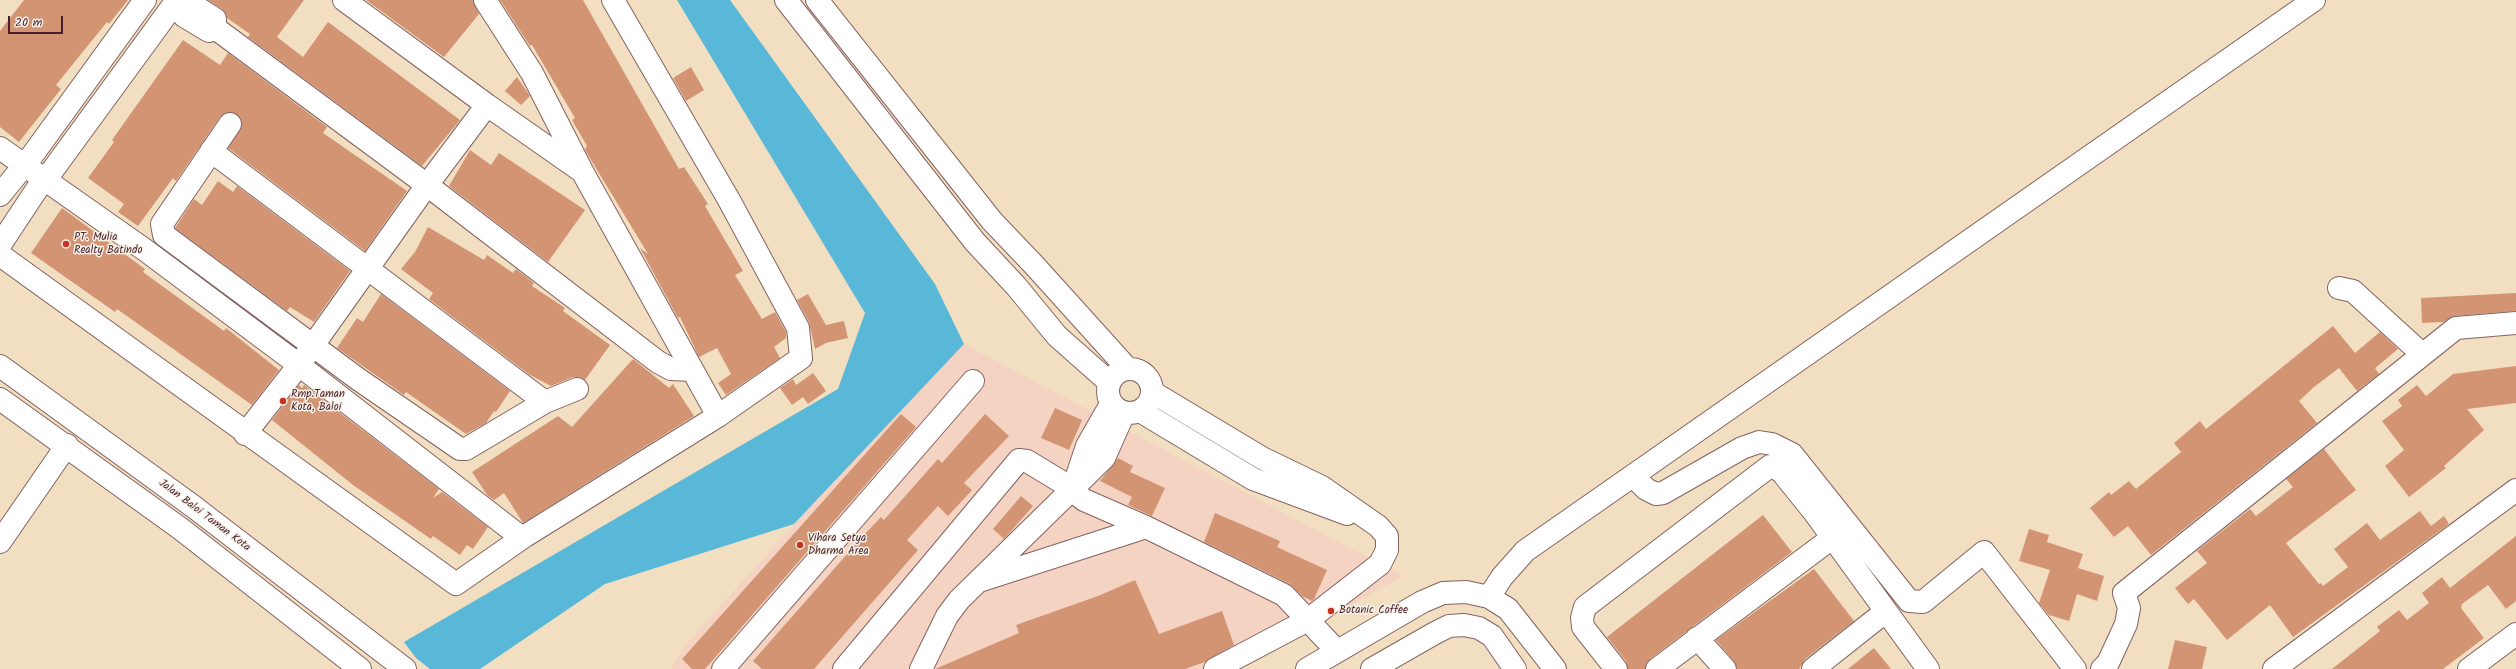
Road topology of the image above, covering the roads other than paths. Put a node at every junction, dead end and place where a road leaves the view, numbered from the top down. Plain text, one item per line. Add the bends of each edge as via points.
1 (145, 0) edge
2 (344, 0) edge
3 (485, 0) edge
4 (614, 0) edge
5 (786, 0) edge
6 (817, 0) edge
7 (2314, 0) edge
8 (180, 3) edge
9 (487, 105) junction
10 (230, 124) dead end
11 (0, 148) edge
12 (210, 151) junction
13 (23, 165) junction
14 (582, 171) junction
15 (43, 180) junction
16 (427, 185) junction
17 (0, 195) edge
18 (0, 245) edge
19 (0, 255) edge
20 (368, 267) junction
21 (2339, 288) dead end
22 (2516, 324) edge
23 (312, 345) junction
24 (2422, 354) junction
25 (299, 365) junction
26 (0, 366) edge
27 (1127, 368) junction
28 (691, 370) junction
29 (973, 381) dead end
30 (1109, 382) junction
31 (577, 389) dead end
32 (1152, 392) junction
33 (0, 400) edge
34 (545, 402) junction
35 (1125, 409) junction
36 (718, 416) junction
37 (245, 434) junction
38 (67, 446) junction
39 (1633, 476) junction
40 (1073, 490) junction
41 (2516, 490) edge
42 (194, 507) junction
43 (1378, 526) junction
44 (1146, 527) junction
45 (181, 529) junction
46 (523, 537) junction
47 (1832, 538) junction
48 (0, 542) edge
49 (977, 582) junction
50 (1488, 597) junction
51 (1885, 612) junction
52 (1308, 620) junction
53 (2516, 634) edge
54 (1697, 638) junction
55 (1337, 651) junction
56 (355, 667) edge
57 (405, 669) edge
58 (723, 669) edge
59 (844, 669) edge
60 (921, 669) edge
61 (1215, 669) edge
62 (1307, 669) edge
63 (1372, 669) edge
64 (1515, 669) edge
65 (1555, 669) edge
66 (1616, 669) edge
67 (1657, 669) edge
68 (1725, 669) edge
69 (1813, 669) edge
70 (1928, 669) edge
71 (2075, 669) edge
72 (2102, 669) edge
73 (2274, 669) edge
74 (2469, 669) edge

1 - 13 main road
2 - 9 main road
3 - 14 main road via 532,73
4 - 36 main road via 729,200 798,328 801,358
5 - 30 main road via 975,242 1057,336
6 - 27 main road via 992,221
7 - 39 main road
8 - 15 main road
8 - 16 main road via 184,16 209,31 215,28
9 - 14 main road
9 - 16 main road
10 - 12 main road
11 - 13 main road
12 - 20 main road
12 - 23 main road via 162,224 164,234
13 - 15 main road
13 - 17 main road
14 - 28 main road
15 - 18 main road
15 - 25 main road via 145,250
16 - 20 main road
16 - 28 main road via 658,362 671,369
19 - 37 main road
20 - 23 main road
20 - 34 main road
21 - 24 main road via 2353,291
22 - 24 main road via 2456,328
23 - 25 main road
23 - 34 main road via 460,448 466,449
24 - 72 main road via 2124,593 2129,608 2126,624 2108,664
25 - 37 main road
25 - 46 main road
26 - 42 main road, Jalan Baloi Taman Kota
27 - 30 main road via 1114,375
27 - 32 main road via 1135,369 1148,377
28 - 36 main road
29 - 58 main road
30 - 35 main road via 1107,389
31 - 34 main road
32 - 35 main road via 1146,406
32 - 43 main road via 1262,458 1322,487
33 - 38 main road
35 - 40 main road via 1087,446
35 - 43 main road via 1253,479
36 - 46 main road
37 - 46 main road via 456,584
38 - 45 main road
38 - 48 main road
39 - 50 main road via 1525,551
39 - 71 main road via 1646,489 1656,494 1663,493 1742,448 1759,442 1772,444 1792,454 1909,601 1923,602 1984,552
40 - 44 main road via 1084,500
40 - 49 main road
40 - 59 main road via 1027,461 1019,460
41 - 73 main road
42 - 45 main road
42 - 57 main road, Jalan Baloi Taman Kota
43 - 52 main road via 1387,536 1387,550 1380,564
44 - 49 main road
44 - 52 main road via 1284,595
45 - 56 main road
47 - 51 main road
47 - 54 main road
47 - 66 main road via 1781,471 1770,466 1585,607 1583,627
49 - 60 main road via 947,616
50 - 55 main road via 1466,592 1444,593 1422,602
50 - 65 main road via 1514,615
51 - 69 main road
51 - 70 main road
52 - 55 main road
52 - 61 main road
53 - 74 main road
54 - 67 main road
54 - 68 main road
55 - 62 main road
63 - 64 main road via 1449,626 1464,624 1479,628 1492,636

